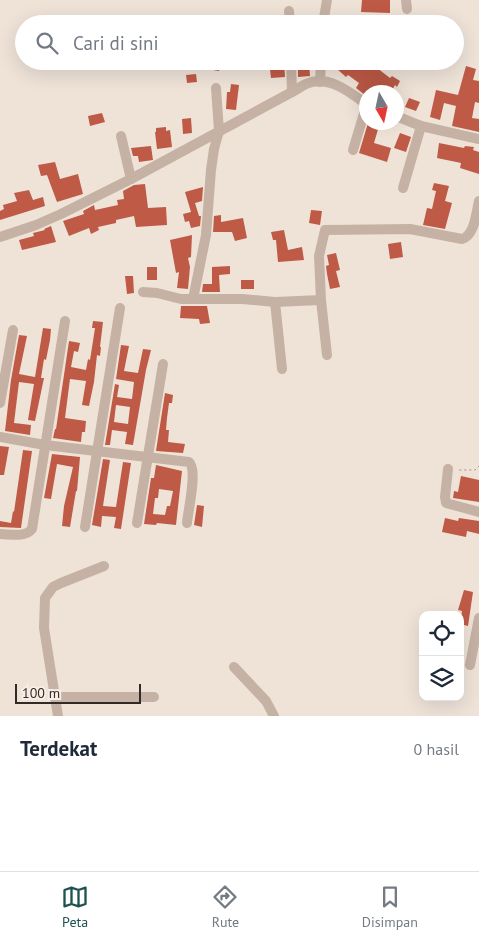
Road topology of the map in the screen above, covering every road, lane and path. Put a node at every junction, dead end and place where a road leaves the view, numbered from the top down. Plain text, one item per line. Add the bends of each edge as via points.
1 (327, 0) edge
2 (289, 11) dead end
3 (289, 15) edge
4 (324, 15) edge
5 (291, 70) edge
6 (321, 70) edge
7 (320, 82) junction
8 (216, 88) dead end
9 (292, 92) junction
10 (359, 100) edge
11 (404, 119) edge
12 (421, 126) junction
13 (359, 130) edge
14 (219, 132) junction
15 (121, 136) dead end
16 (479, 139) edge
17 (353, 150) dead end
18 (131, 178) junction
19 (403, 188) dead end
20 (479, 201) edge
21 (0, 237) edge
22 (143, 292) dead end
23 (193, 299) junction
24 (321, 300) junction
25 (275, 302) junction
26 (120, 308) dead end
27 (65, 321) dead end
28 (12, 330) dead end
29 (327, 355) dead end
30 (163, 364) dead end
31 (282, 369) dead end
32 (0, 403) edge
33 (0, 437) edge
34 (45, 445) junction
35 (97, 451) junction
36 (147, 456) junction
37 (479, 466) edge
38 (448, 469) joint
39 (479, 512) edge
40 (137, 523) dead end
41 (187, 523) dead end
42 (85, 528) dead end
43 (0, 534) edge
44 (104, 566) dead end
45 (479, 618) edge
46 (478, 633) edge
47 (470, 665) dead end
48 (234, 667) dead end
49 (56, 697) junction
50 (154, 698) dead end
51 (58, 716) edge
52 (274, 716) edge

1 - 4 street
2 - 3 street
5 - 9 street
6 - 7 street
7 - 9 street via 307,83
7 - 10 street via 344,88
8 - 14 street
9 - 14 street
11 - 12 street
12 - 16 street
12 - 19 street
13 - 17 street
14 - 18 street
14 - 23 street via 211,170 206,235
15 - 18 street
18 - 21 street via 44,222
20 - 24 street via 471,233 462,239 410,229 325,230 319,256
22 - 23 street
23 - 25 street
24 - 25 street
24 - 29 street
25 - 31 street
26 - 35 street
27 - 34 street
28 - 32 street
30 - 36 street
33 - 34 street
34 - 35 street
34 - 43 street via 32,529 24,535
35 - 36 street
35 - 42 street
36 - 40 street
36 - 41 street via 192,465
37 - 38 path via 475,470
38 - 39 street via 446,503
44 - 49 street via 53,587 45,598 44,628
45 - 46 street
46 - 47 street
48 - 52 street via 266,701
49 - 50 street
49 - 51 street

